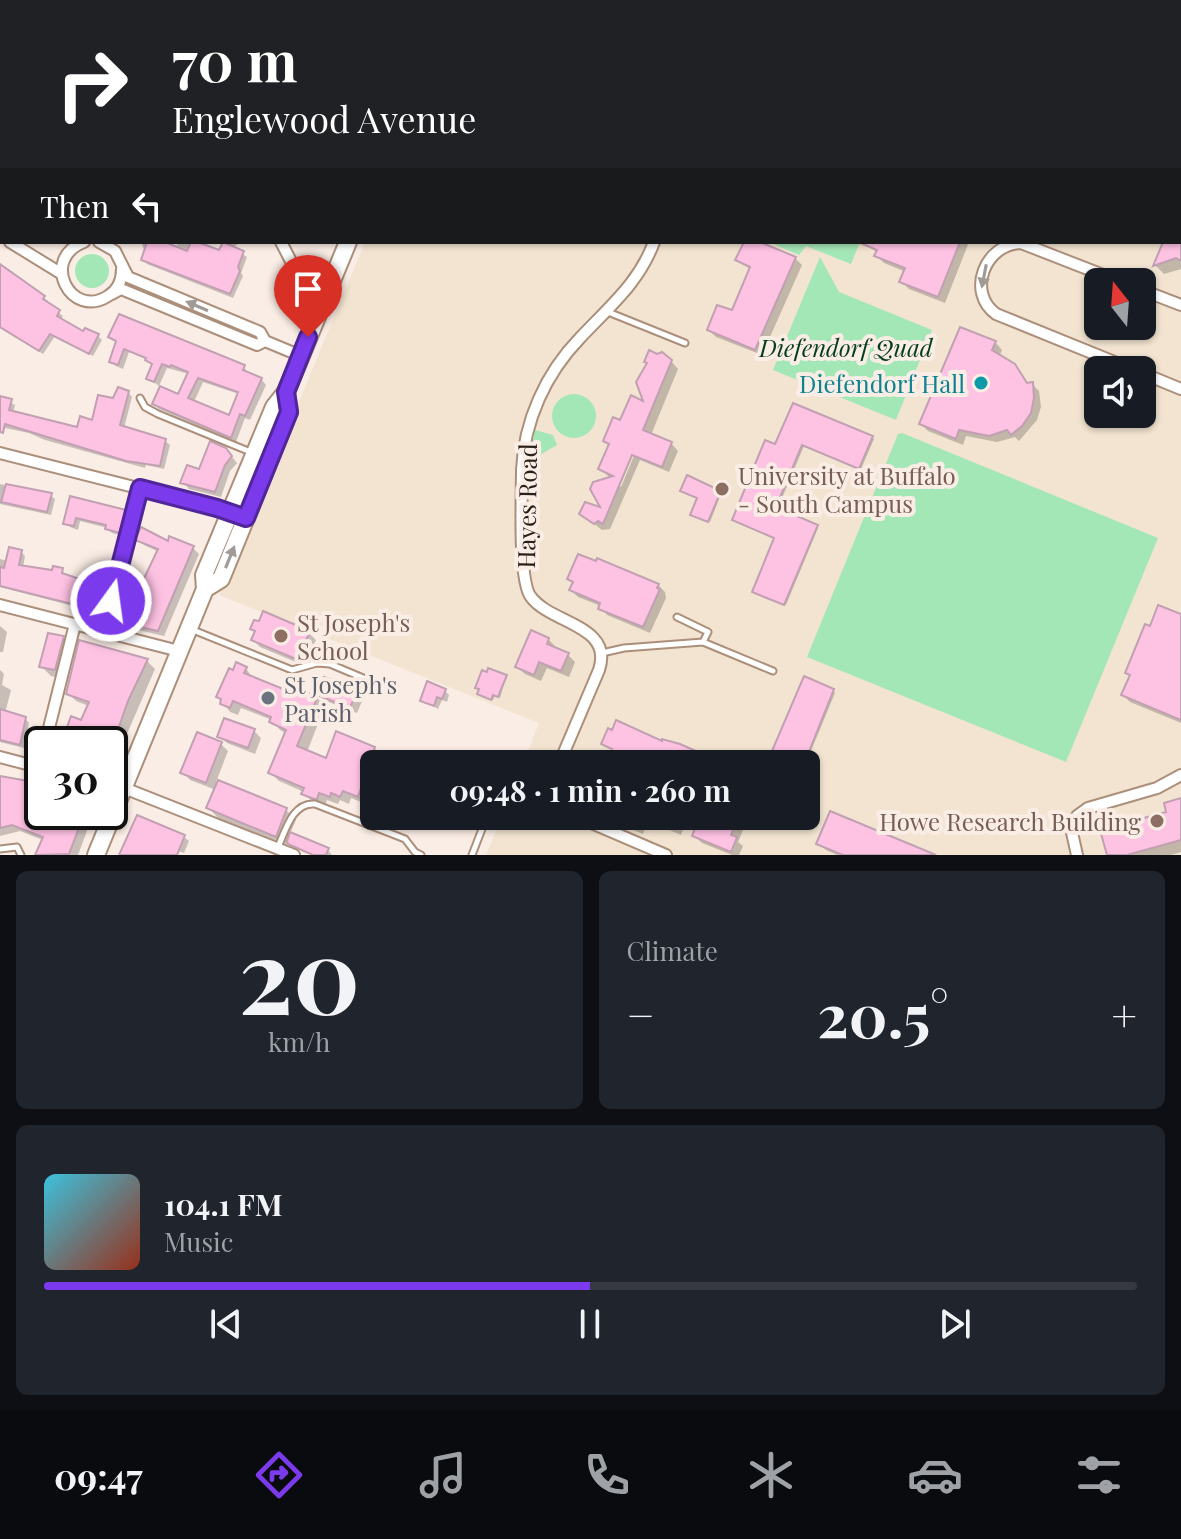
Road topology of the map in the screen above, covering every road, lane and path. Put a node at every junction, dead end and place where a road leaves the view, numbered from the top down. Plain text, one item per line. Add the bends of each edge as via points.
1 (13, 244) edge
2 (81, 244) edge
3 (282, 244) edge
4 (347, 244) edge
5 (653, 244) edge
6 (1014, 244) edge
7 (1024, 244) edge
8 (112, 247) edge
9 (121, 263) junction
10 (1085, 268) edge
11 (62, 274) junction
12 (112, 294) junction
13 (1156, 295) edge
14 (324, 299) junction
15 (1181, 305) edge
16 (608, 312) junction
17 (265, 341) junction
18 (685, 343) dead end
19 (301, 356) junction
20 (1100, 356) edge
21 (1156, 379) edge
22 (1181, 389) edge
23 (286, 392) junction
24 (140, 398) dead end
25 (0, 453) edge
26 (254, 453) junction
27 (140, 488) junction
28 (238, 516) junction
29 (0, 605) edge
30 (677, 617) dead end
31 (75, 624) junction
32 (188, 629) junction
33 (103, 632) junction
34 (703, 642) junction
35 (179, 651) junction
36 (601, 653) junction
37 (773, 671) dead end
38 (375, 683) dead end
39 (50, 726) edge
40 (565, 750) edge
41 (0, 757) edge
42 (24, 764) edge
43 (128, 765) edge
44 (1181, 775) edge
45 (128, 786) edge
46 (104, 830) edge
47 (482, 830) edge
48 (608, 830) edge
49 (277, 848) junction
50 (0, 849) edge
51 (416, 854) edge
52 (21, 855) edge
53 (96, 855) edge
54 (294, 855) edge
55 (472, 855) edge
56 (666, 855) edge
57 (1077, 855) edge

1 - 11 street
2 - 11 street via 66,256
3 - 14 street via 307,292
4 - 14 main road
5 - 16 street, Hayes Road via 637,278
6 -> 20 street via 990,256 981,282 986,304 996,314
10 -> 7 street
8 - 9 street
9 - 12 street via 122,276
17 -> 9 street via 260,332 128,277
11 - 12 street via 67,288 84,300 99,301
12 - 17 street via 121,289 257,345
13 - 15 street
14 - 19 main road
16 - 18 lane
16 - 36 street, Hayes Road via 567,352 548,380 532,416 522,467 526,590 541,607 592,635
17 - 19 street
19 - 23 main road
21 - 22 street
23 - 26 main road
23 - 28 main road via 289,412
24 - 26 lane via 158,414
25 - 27 street
26 - 28 main road
27 - 28 street
27 - 33 street
28 - 32 main road via 204,575 205,589
29 - 31 street
30 - 34 lane via 708,632
31 - 33 street
31 - 39 street
32 - 35 main road
32 - 38 lane via 292,670 330,664
33 - 35 street
34 - 36 lane
34 - 37 lane
35 - 43 main road
36 - 40 street via 599,670
41 - 42 street
44 - 57 street via 1157,788 1082,811 1071,828
45 - 49 street
46 - 53 main road
47 - 55 lane
48 - 56 street
49 - 51 lane via 298,807 306,803 405,839
49 - 54 street
50 - 52 lane via 17,847

